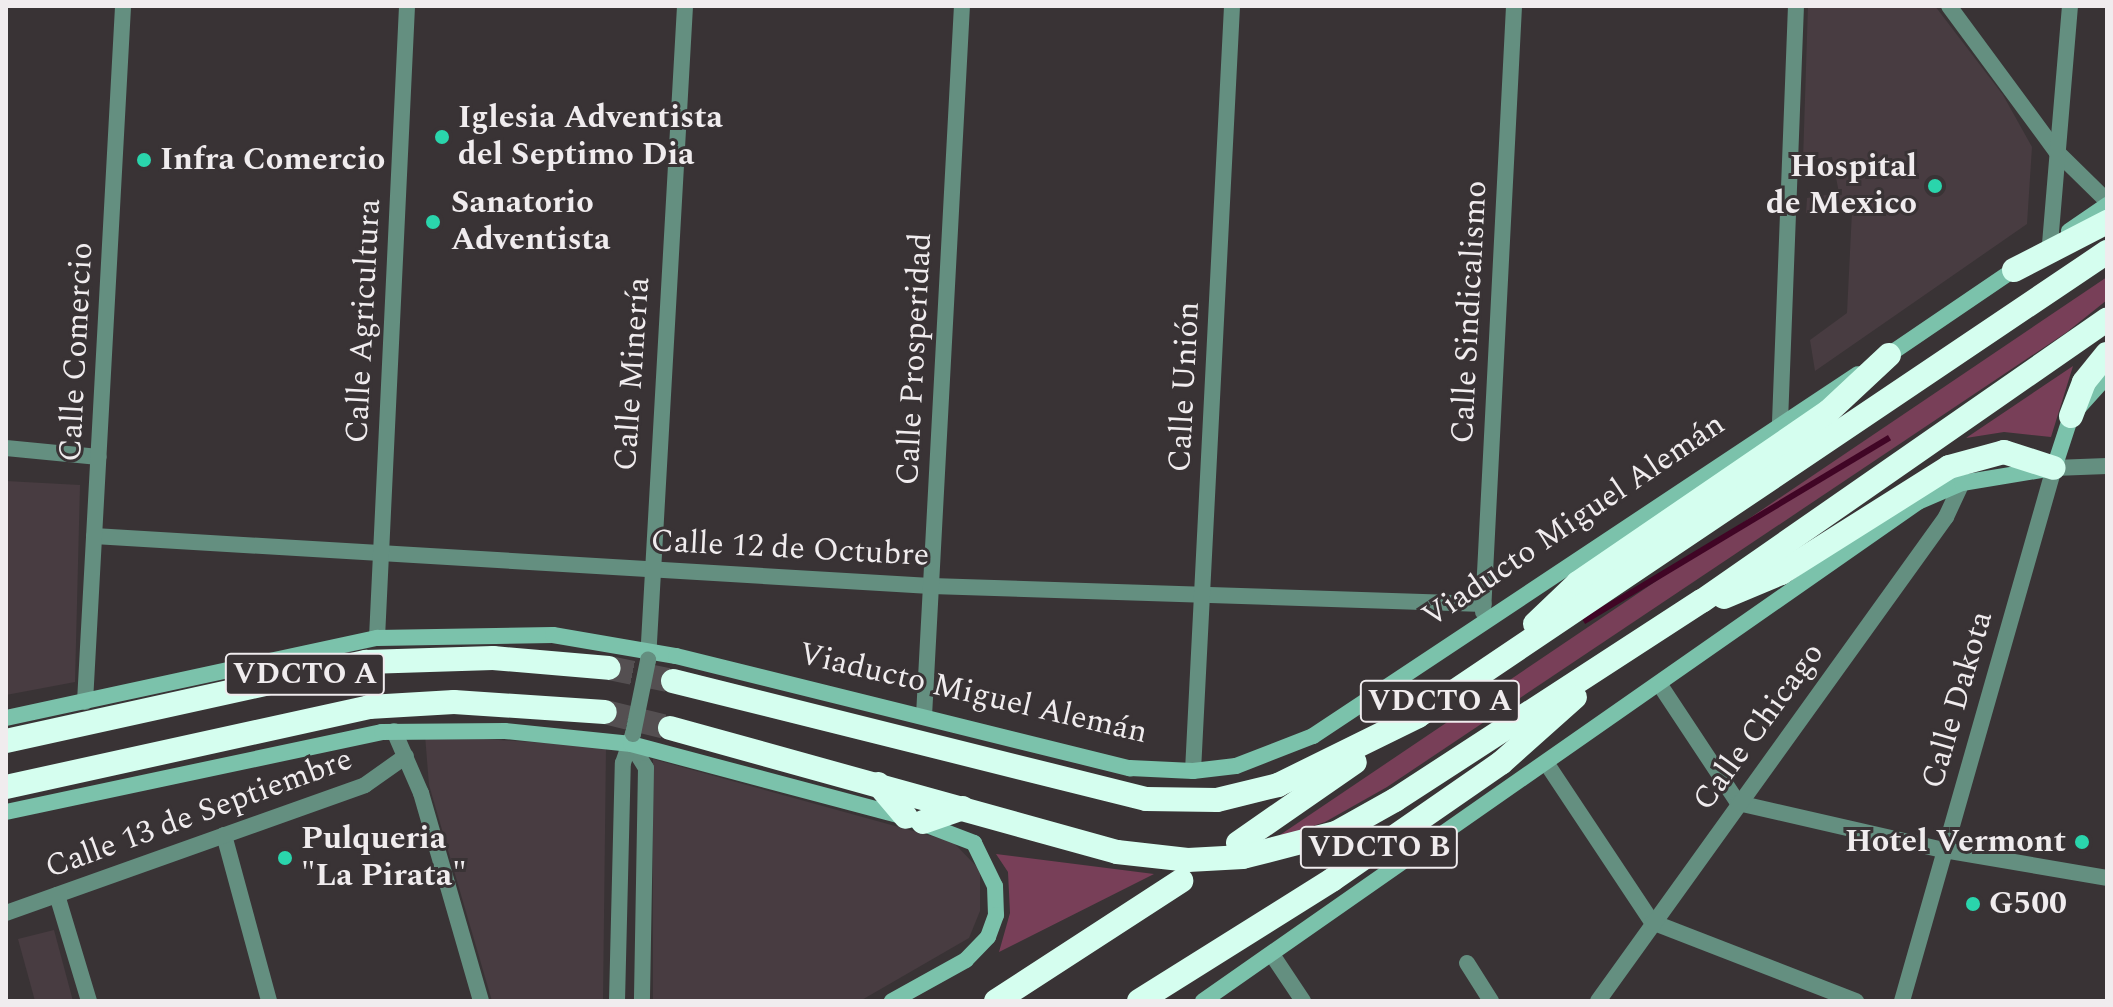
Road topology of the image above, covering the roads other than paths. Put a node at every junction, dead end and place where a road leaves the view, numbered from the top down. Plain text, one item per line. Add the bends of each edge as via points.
1 (123, 6) edge
2 (407, 6) edge
3 (685, 6) edge
4 (962, 6) edge
5 (1232, 6) edge
6 (1514, 6) edge
7 (1796, 6) edge
8 (1949, 6) edge
9 (2070, 6) edge
10 (2056, 151) junction
11 (2107, 203) edge
12 (2107, 222) edge
13 (2050, 244) junction
14 (2107, 252) edge
15 (2014, 270) junction
16 (2107, 320) edge
17 (2107, 354) edge
18 (1889, 355) junction
19 (2107, 376) edge
20 (2071, 416) junction
21 (1780, 422) junction
22 (6, 448) edge
23 (99, 457) junction
24 (2107, 466) edge
25 (2054, 468) junction
26 (1962, 483) junction
27 (94, 536) junction
28 (381, 555) junction
29 (649, 569) junction
30 (931, 586) junction
31 (1202, 597) junction
32 (1702, 601) junction
33 (1483, 612) junction
34 (377, 638) junction
35 (1511, 652) junction
36 (649, 655) junction
37 (609, 668) tunnel mouth
38 (1601, 669) junction
39 (673, 681) tunnel mouth
40 (1660, 685) junction
41 (85, 702) junction
42 (605, 712) tunnel mouth
43 (924, 716) junction
44 (1418, 716) junction
45 (6, 718) edge
46 (670, 728) tunnel mouth
47 (394, 731) junction
48 (632, 739) junction
49 (6, 741) edge
50 (406, 756) junction
51 (1547, 764) junction
52 (1193, 771) junction
53 (878, 784) junction
54 (6, 787) edge
55 (1738, 803) junction
56 (963, 808) junction
57 (6, 812) edge
58 (915, 820) junction
59 (224, 835) junction
60 (1241, 850) junction
61 (1944, 850) junction
62 (1185, 870) junction
63 (2107, 878) edge
64 (57, 895) junction
65 (6, 913) edge
66 (1652, 922) junction
67 (1273, 956) junction
68 (1467, 963) dead end
69 (89, 1001) edge
70 (269, 1001) edge
71 (481, 1001) edge
72 (617, 1001) edge
73 (642, 1001) edge
74 (892, 1001) edge
75 (996, 1001) edge
76 (1139, 1001) edge
77 (1203, 1001) edge
78 (1303, 1001) edge
79 (1491, 1001) edge
80 (1598, 1001) edge
81 (1856, 1001) edge
82 (1902, 1001) edge

1 - 23 street, Calle Comercio
2 - 28 street, Calle Agricultura
3 - 29 street, Calle Minería
4 - 30 street, Calle Prosperidad
5 - 31 street, Calle Unión
6 - 33 street, Calle Sindicalismo
7 - 21 street
8 - 10 street
9 - 10 street
10 - 11 street
10 - 13 street
11 - 13 main road, Viaducto Miguel Alemán
12 - 15 highway
13 - 15 main road, Viaducto Miguel Alemán
14 - 35 highway, Viaducto Miguel Alemán / VDCTO A
15 - 18 main road, Viaducto Miguel Alemán
16 - 32 highway, VDCTO A
17 - 20 highway via 2084,382
18 - 21 main road, Viaducto Miguel Alemán
18 - 35 highway via 1829,411 1578,583
19 - 20 main road
20 - 25 main road, Calle Dakota
21 - 33 main road, Viaducto Miguel Alemán
22 - 23 street
23 - 27 street, Calle Comercio
24 - 25 street
25 - 26 main road
25 - 32 highway via 2004,452 1949,467 1781,573
25 - 61 street, Calle Dakota
26 - 40 main road via 1918,502
26 - 55 street, Calle Chicago via 1946,517
27 - 28 street, Calle 12 de Octubre
27 - 41 street, Calle Comercio
28 - 29 street, Calle 12 de Octubre
28 - 34 street, Calle Agricultura
29 - 30 street, Calle 12 de Octubre
29 - 36 street, Calle Minería
30 - 31 street, Calle 12 de Octubre
30 - 43 street, Calle Prosperidad
31 - 33 street, Calle 12 de Octubre
31 - 52 street, Calle Unión
32 - 38 highway, VDCTO A
33 - 52 main road, Viaducto Miguel Alemán via 1297,745 1236,766
34 - 36 main road, Viaducto Miguel Alemán via 553,635
34 - 41 main road, Viaducto Miguel Alemán
35 - 44 highway, Viaducto Miguel Alemán / VDCTO A
36 - 43 main road, Viaducto Miguel Alemán
36 - 48 street, Calle Minería, bridge
37 - 49 highway, VDCTO A via 493,658 366,662
38 - 60 highway, VDCTO A via 1369,816 1294,848
38 - 76 highway, VDCTO B via 1566,708 1501,763 1332,880
39 - 44 highway, Viaducto Miguel Alemán / VDCTO A via 1103,791 1187,803 1278,785
40 - 51 main road
40 - 55 street
41 - 45 main road, Viaducto Miguel Alemán
42 - 54 highway, VDCTO A via 454,702 369,707
43 - 52 main road, Viaducto Miguel Alemán via 1130,768
44 - 60 highway, VDCTO B
46 - 53 highway, VDCTO A
47 - 48 main road
47 - 50 street
47 - 57 main road
48 - 58 main road
48 - 72 street, Calle Minería via 623,763
48 - 73 street via 646,768
50 - 59 street, Calle 13 de Septiembre via 378,779
50 - 71 street
51 - 66 street
51 - 67 main road
53 - 56 highway, VDCTO A
53 - 58 highway
55 - 61 street
55 - 66 street, Calle Chicago
56 - 58 highway
56 - 62 highway, VDCTO A
58 - 74 main road via 974,843 995,886 996,915 975,954
59 - 64 street, Calle 13 de Septiembre
59 - 70 street
60 - 62 highway, VDCTO A, bridge
61 - 63 street
61 - 82 street, Calle Dakota
62 - 75 highway
64 - 65 street, Calle 13 de Septiembre
64 - 69 street
66 - 80 street, Calle Chicago
66 - 81 street
67 - 77 main road
67 - 78 street
68 - 79 street

